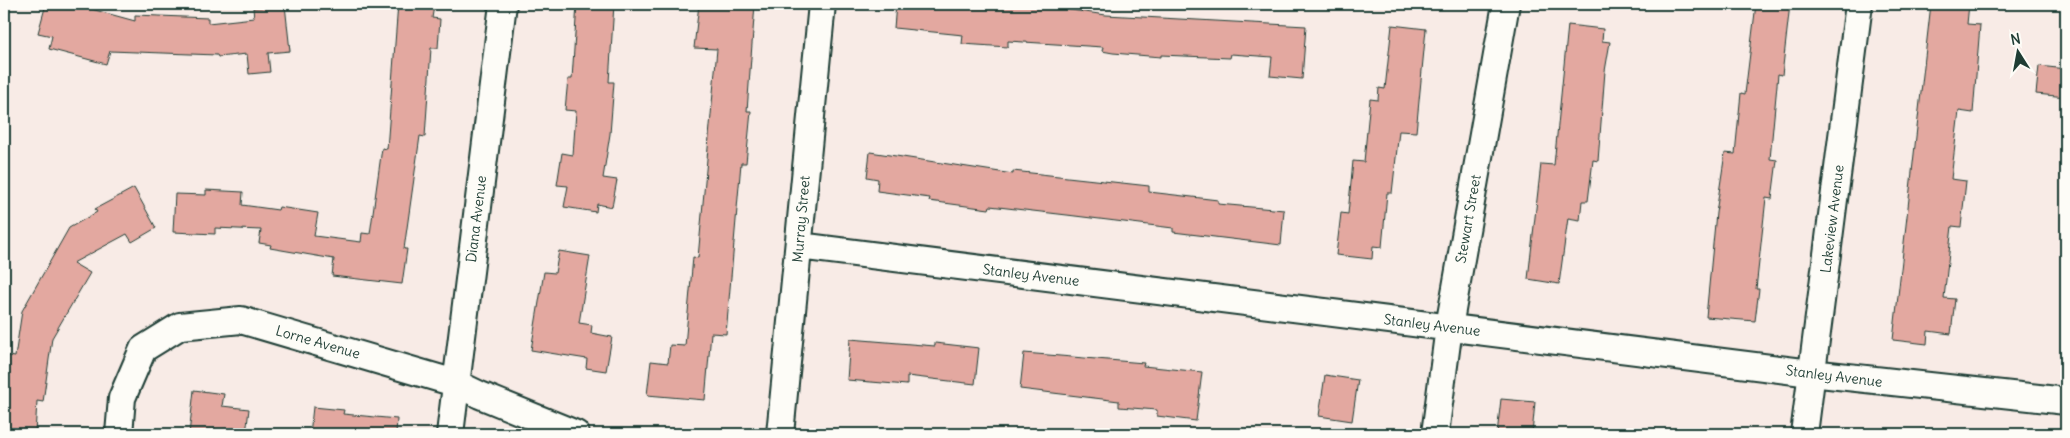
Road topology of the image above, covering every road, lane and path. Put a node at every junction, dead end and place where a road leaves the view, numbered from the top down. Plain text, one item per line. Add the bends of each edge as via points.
1 (503, 4) edge
2 (822, 4) edge
3 (1506, 4) edge
4 (1859, 4) edge
5 (799, 246) junction
6 (1449, 327) junction
7 (1811, 373) junction
8 (455, 383) junction
9 (2066, 402) edge
10 (119, 434) edge
11 (450, 434) edge
12 (576, 434) edge
13 (780, 434) edge
14 (1435, 434) edge
15 (1804, 434) edge

1 - 8 street, Diana Avenue
2 - 5 street, Murray Street
3 - 6 street, Stewart Street
4 - 7 street, Lakeview Avenue
5 - 6 street, Stanley Avenue
5 - 13 street, Murray Street
6 - 7 street, Stanley Avenue
6 - 14 street, Stewart Street
7 - 9 street, Stanley Avenue
7 - 15 street, Lakeview Avenue
8 - 10 street, Lorne Avenue via 241,320 180,326 143,349 122,398
8 - 11 street, Diana Avenue
8 - 12 street, Lorne Avenue

